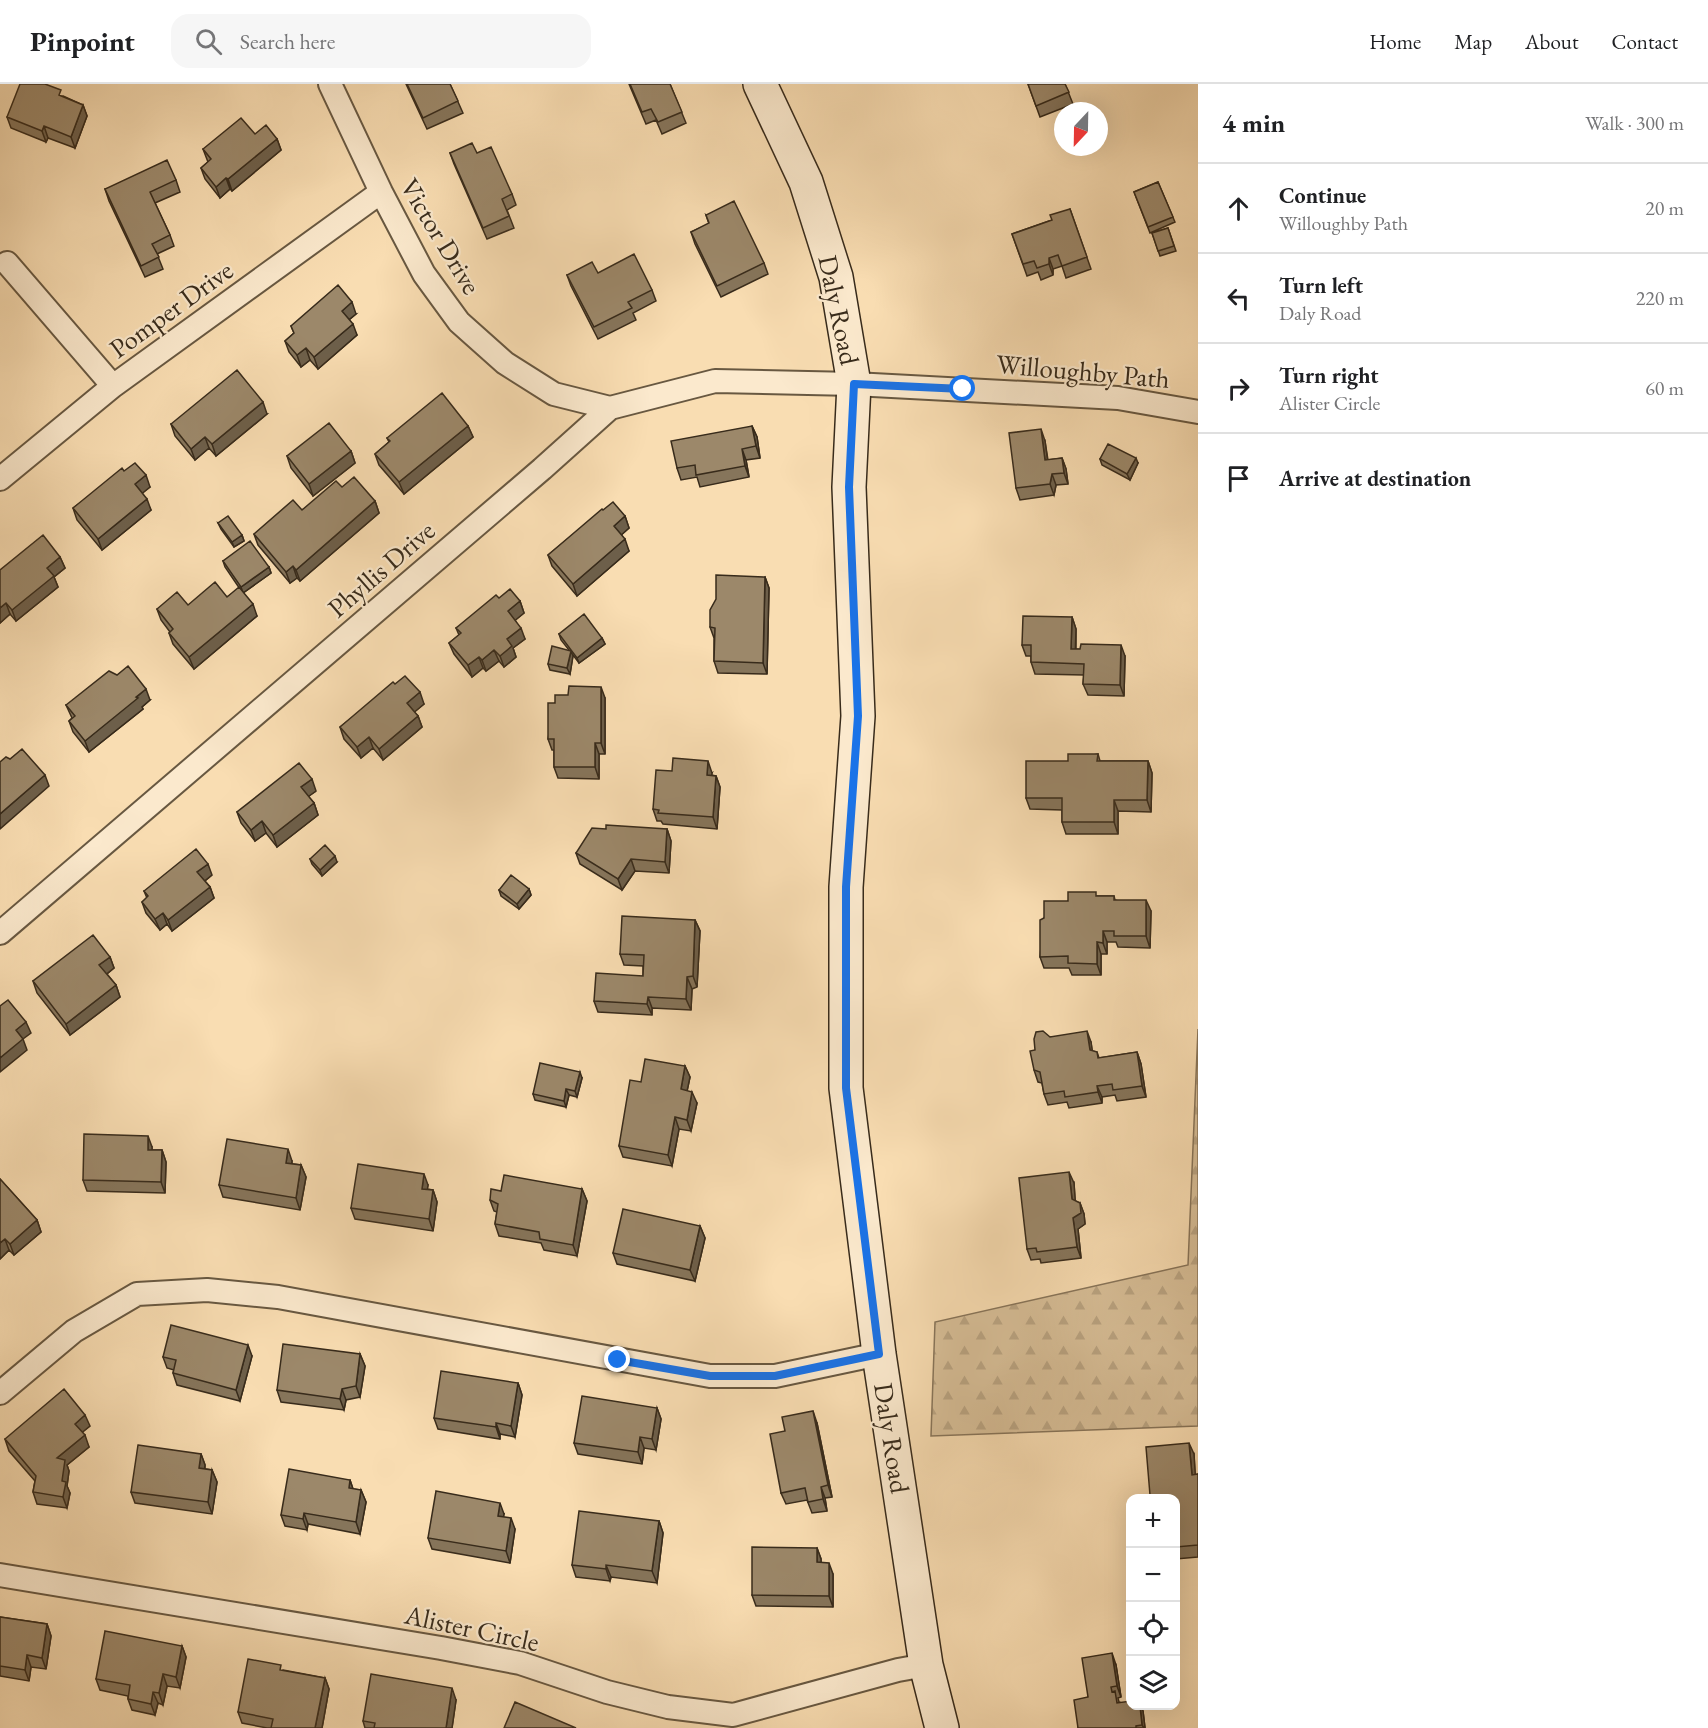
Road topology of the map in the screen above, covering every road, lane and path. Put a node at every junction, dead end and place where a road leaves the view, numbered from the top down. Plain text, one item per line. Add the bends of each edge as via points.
1 (330, 84) edge
2 (760, 84) edge
3 (381, 192) junction
4 (7, 263) dead end
5 (854, 384) junction
6 (113, 386) junction
7 (610, 408) junction
8 (1198, 412) edge
9 (0, 479) edge
10 (0, 933) edge
11 (879, 1354) junction
12 (0, 1393) edge
13 (0, 1575) edge
14 (926, 1665) junction
15 (942, 1728) edge

1 - 3 street, Victor Drive
2 - 5 street, Daly Road via 806,182 836,277
3 - 6 street, Pomper Drive
3 - 7 street, Victor Drive via 424,274 459,322 505,363 554,394
4 - 6 street
5 - 7 street, Phyllis Drive via 715,381
5 - 8 street, Willoughby Path via 1118,398
5 - 11 street, Daly Road via 849,487 858,716 846,887 846,1088
6 - 9 street, Pomper Drive
7 - 10 street, Phyllis Drive
11 - 12 street via 775,1376 710,1376 278,1297 207,1290 137,1294 74,1331
11 - 14 street, Daly Road
13 - 14 street, Alister Circle via 520,1663 607,1692 668,1707 733,1715
14 - 15 street, Daly Road

